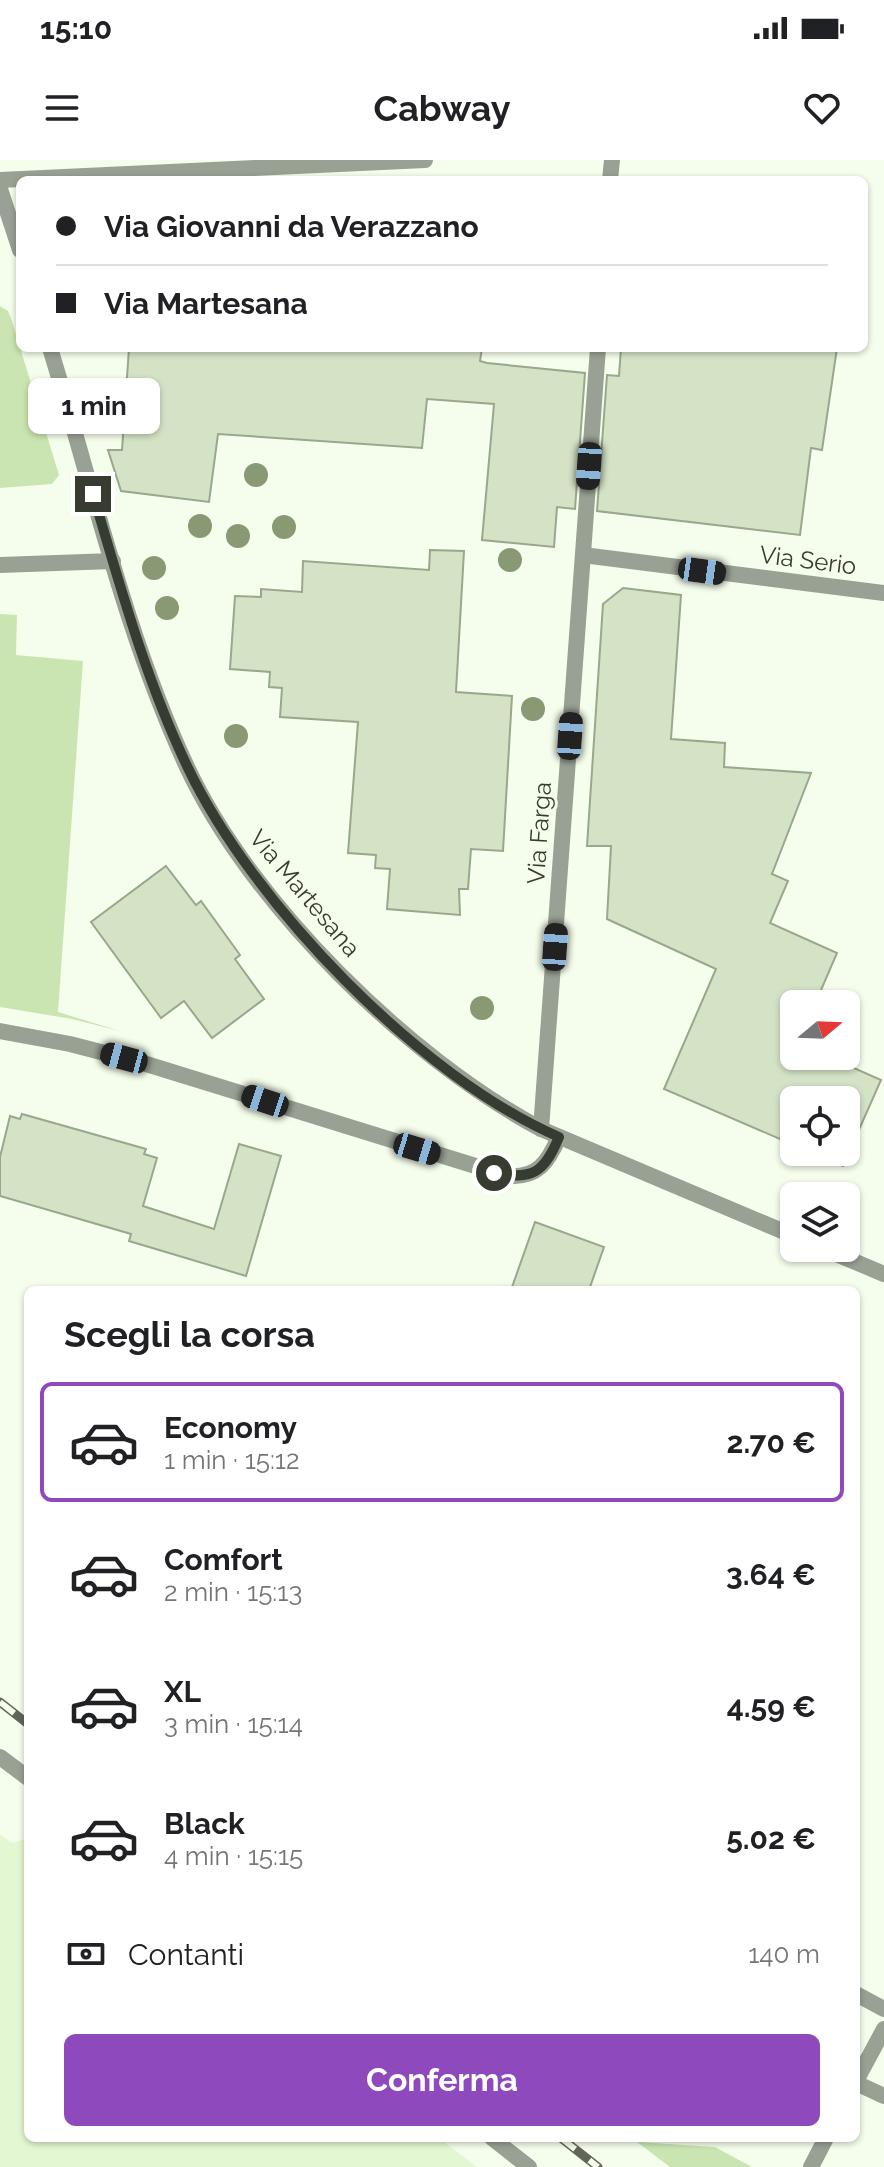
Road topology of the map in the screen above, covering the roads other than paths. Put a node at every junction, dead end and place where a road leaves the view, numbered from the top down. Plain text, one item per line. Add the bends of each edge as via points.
1 (425, 160) edge
2 (85, 176) edge
3 (0, 189) edge
4 (16, 238) edge
5 (51, 352) edge
6 (598, 352) edge
7 (583, 555) junction
8 (113, 561) junction
9 (0, 565) edge
10 (852, 591) junction
11 (884, 593) edge
12 (884, 603) edge
13 (0, 1031) edge
14 (541, 1129) junction
15 (559, 1137) junction
16 (780, 1230) edge
17 (855, 1262) edge
18 (884, 1274) edge
19 (0, 1757) edge
20 (24, 1775) edge
21 (860, 1996) edge
22 (884, 2009) edge
23 (884, 2029) edge
24 (860, 2074) edge
25 (860, 2084) edge
26 (884, 2096) edge
27 (497, 2142) edge
28 (824, 2142) edge
29 (529, 2167) edge
30 (811, 2167) edge

1 - 2 street
3 - 4 street
5 - 8 street, Via Martesana
6 - 7 street, Via Farga
7 - 10 street, Via Serio
7 - 14 street, Via Farga
8 - 9 street
8 - 14 street, Via Martesana via 188,768 259,880 325,958 410,1040 504,1110
10 - 11 street, Via Serio
10 - 12 street
13 - 15 street via 143,1063 508,1176 540,1170
14 - 15 street, Via Martesana
15 - 16 street, Via Martesana
17 - 18 street
19 - 20 street
21 - 22 street
23 - 24 street
25 - 26 street
27 - 29 street
28 - 30 street

